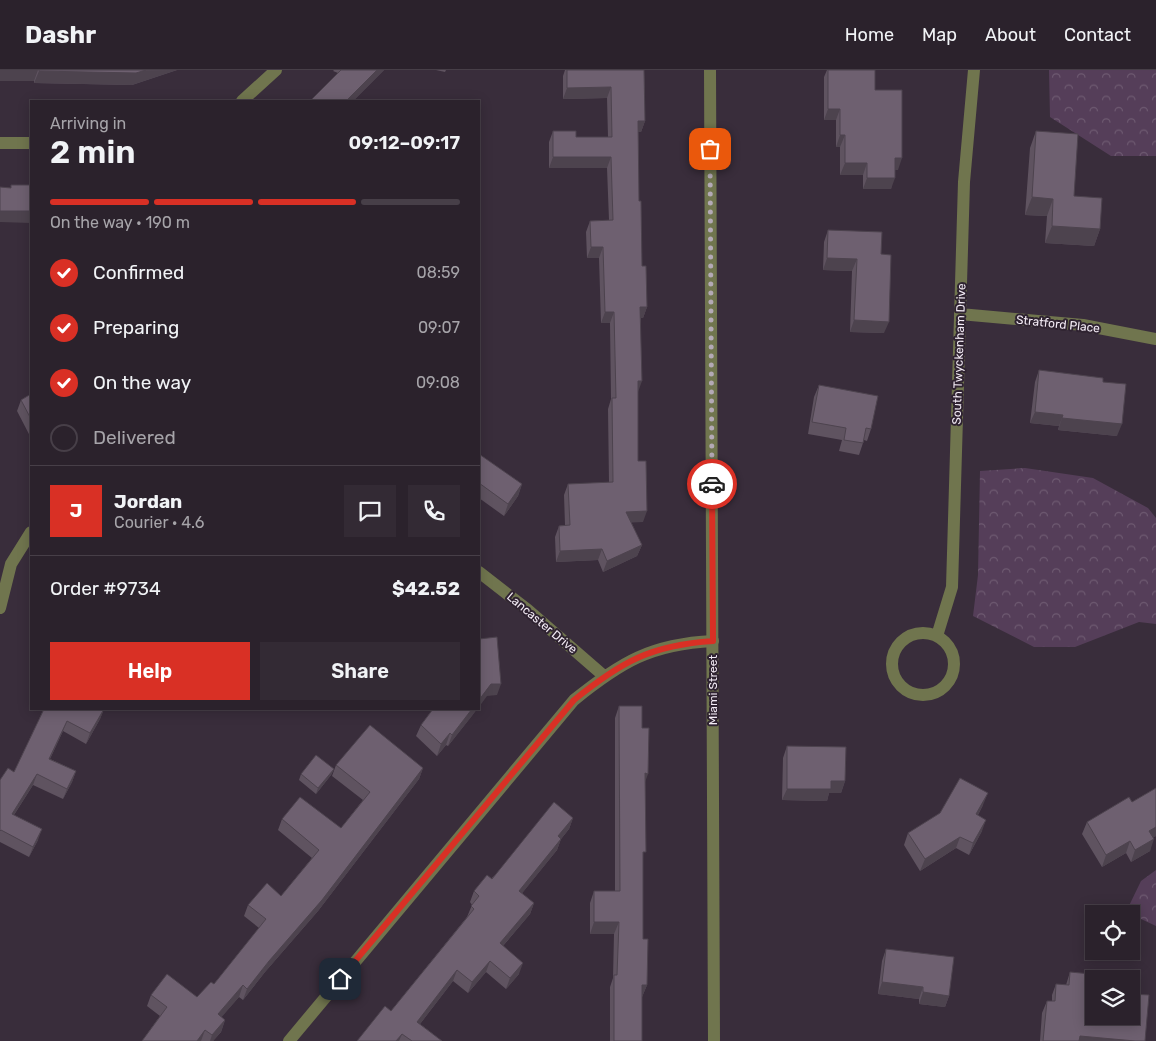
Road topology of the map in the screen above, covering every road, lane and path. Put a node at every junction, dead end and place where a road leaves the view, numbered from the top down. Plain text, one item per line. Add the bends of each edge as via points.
1 (276, 70) edge
2 (710, 70) edge
3 (974, 70) edge
4 (243, 100) edge
5 (0, 143) edge
6 (30, 143) edge
7 (960, 314) junction
8 (1156, 339) edge
9 (30, 534) edge
10 (480, 573) edge
11 (0, 608) edge
12 (937, 636) junction
13 (713, 641) junction
14 (604, 676) junction
15 (290, 1041) edge
16 (714, 1041) edge

1 - 4 street
2 - 13 street, Miami Street
3 - 7 street, South Twyckenham Drive via 964,182
5 - 6 street
7 - 8 street, Stratford Place via 1083,325
7 - 12 street, South Twyckenham Drive via 952,588
9 - 11 street via 11,564
10 - 14 street, Lancaster Drive
12 - 12 street via 928,633 913,635 900,642 894,650 893,675 910,693 919,696 938,692 952,678 954,659 945,642
13 - 14 street via 655,650
13 - 16 street, Miami Street
14 - 15 street via 574,700 544,733

